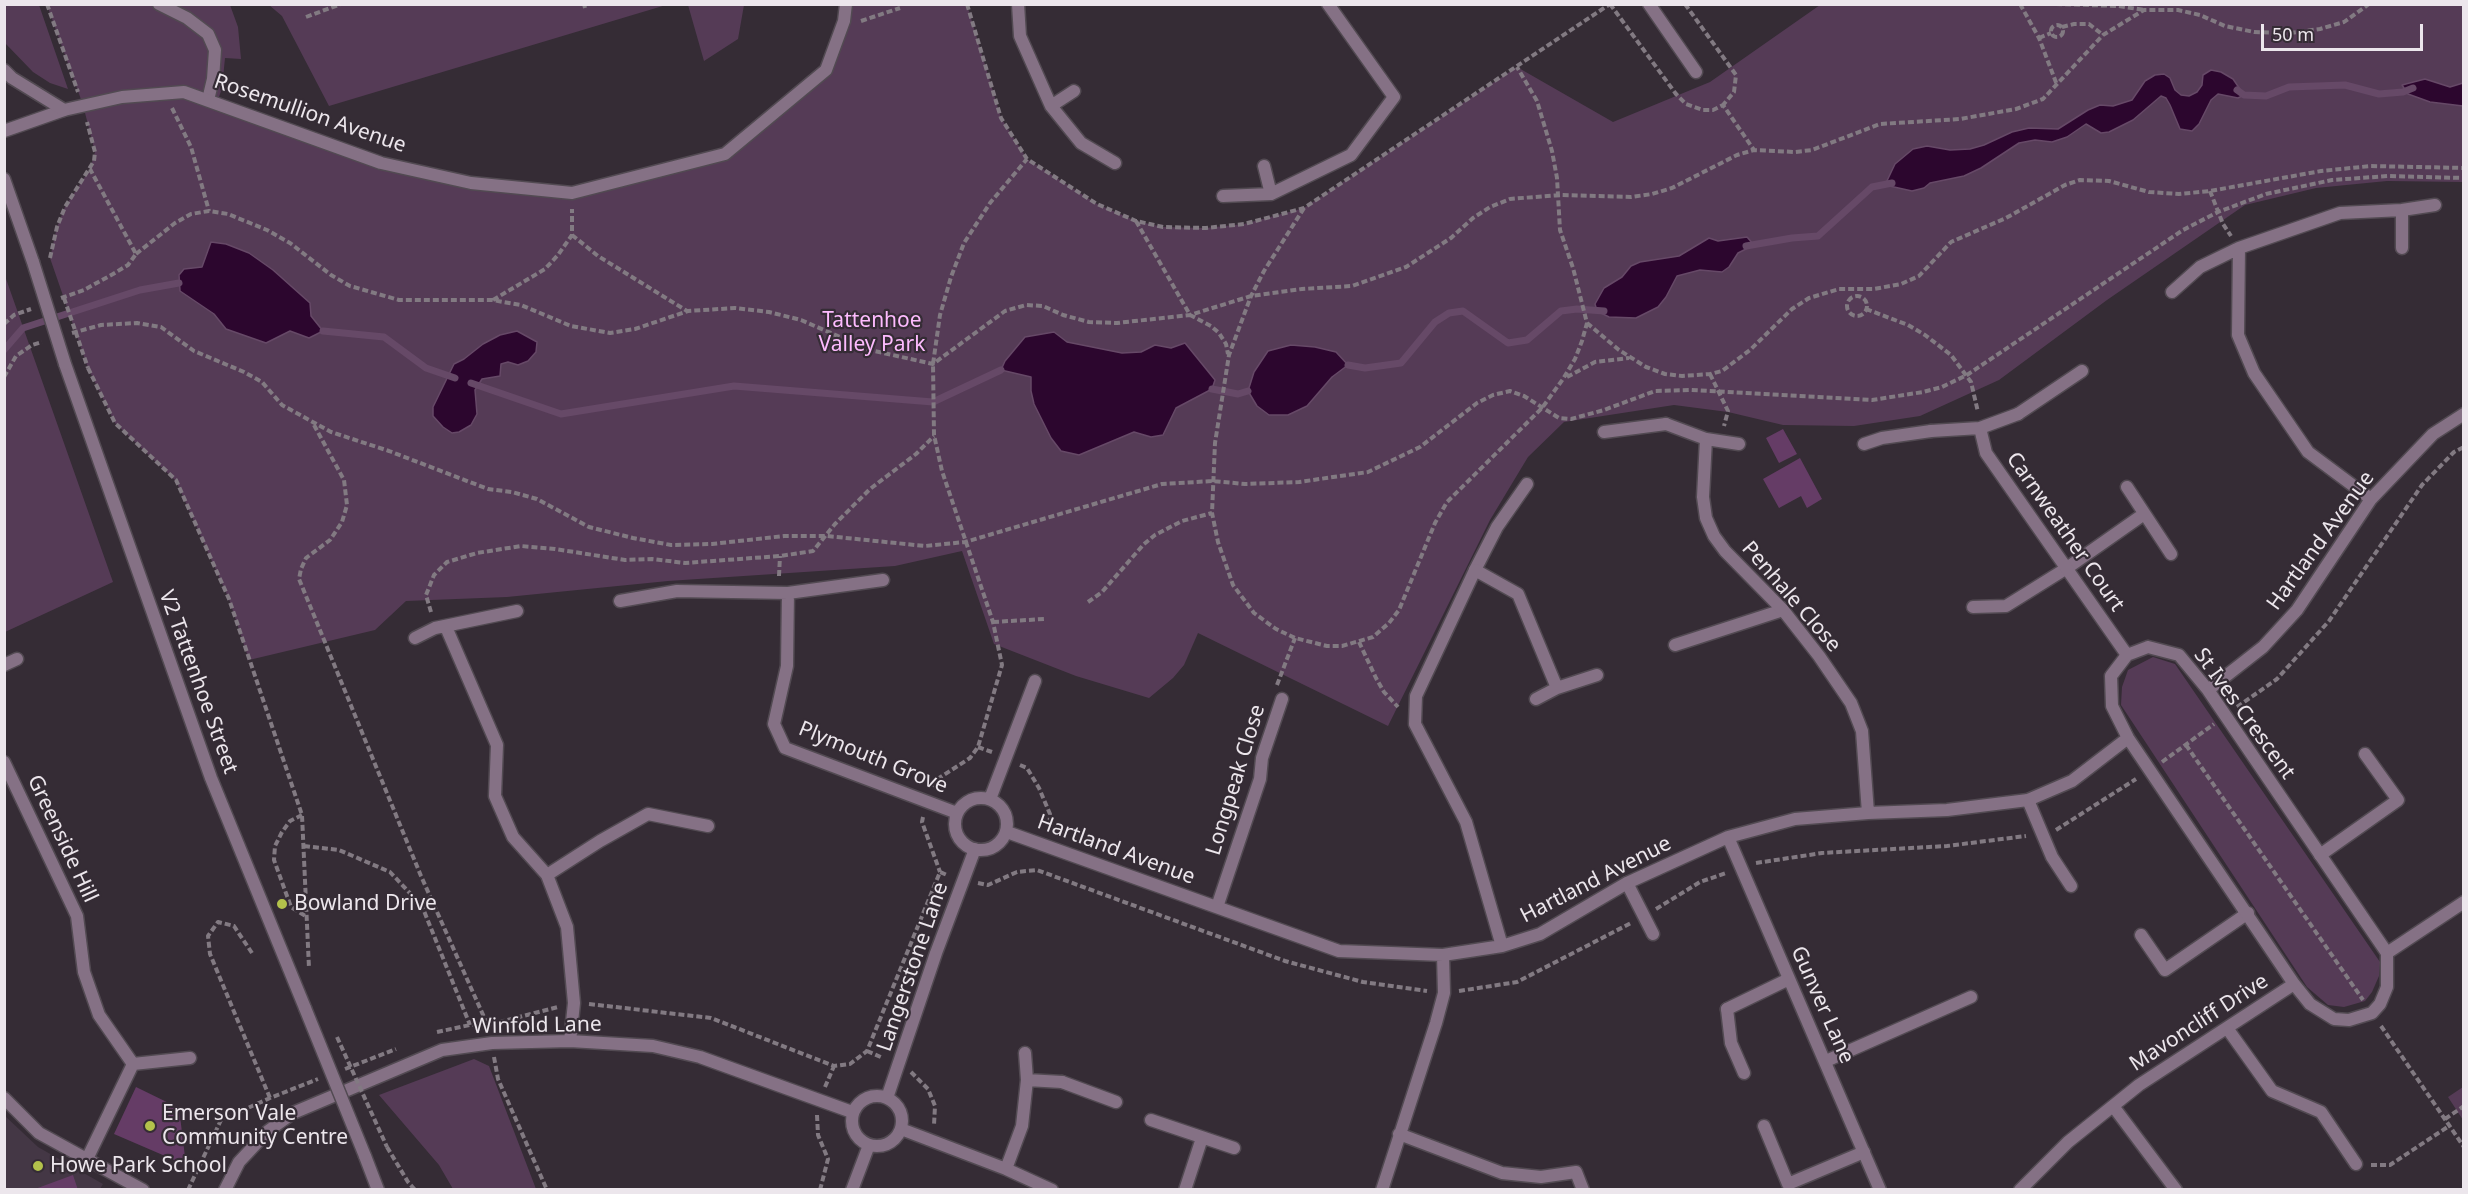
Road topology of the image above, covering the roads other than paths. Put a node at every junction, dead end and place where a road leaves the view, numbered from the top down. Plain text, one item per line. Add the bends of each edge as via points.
1 (159, 4) edge
2 (846, 4) edge
3 (1018, 4) edge
4 (1328, 4) edge
5 (1649, 4) edge
6 (4, 70) edge
7 (1696, 72) dead end
8 (1074, 91) dead end
9 (208, 100) junction
10 (1051, 106) junction
11 (64, 110) junction
12 (4, 131) edge
13 (1115, 163) dead end
14 (1264, 166) dead end
15 (4, 179) edge
16 (1271, 194) junction
17 (1223, 195) dead end
18 (2434, 205) dead end
19 (2402, 210) junction
20 (2239, 248) junction
21 (2402, 248) dead end
22 (2172, 292) dead end
23 (2082, 371) dead end
24 (2463, 414) edge
25 (1980, 428) junction
26 (1604, 432) dead end
27 (1706, 439) junction
28 (1739, 444) dead end
29 (1864, 444) dead end
30 (1527, 484) dead end
31 (2127, 487) dead end
32 (2371, 499) junction
33 (2144, 514) junction
34 (2171, 554) dead end
35 (2067, 568) junction
36 (1475, 570) junction
37 (883, 580) dead end
38 (788, 593) junction
39 (620, 601) dead end
40 (1974, 607) dead end
41 (1782, 610) junction
42 (517, 611) dead end
43 (441, 627) junction
44 (415, 638) dead end
45 (1674, 645) dead end
46 (2127, 655) junction
47 (17, 659) dead end
48 (4, 665) edge
49 (1597, 675) dead end
50 (1035, 681) dead end
51 (1557, 688) junction
52 (2208, 690) junction
53 (1282, 699) road end
54 (1536, 699) dead end
55 (2128, 738) junction
56 (2365, 754) dead end
57 (4, 762) edge
58 (990, 799) junction
59 (2028, 800) junction
60 (957, 813) junction
61 (1868, 813) junction
62 (708, 826) dead end
63 (1007, 832) junction
64 (1728, 837) junction
65 (975, 849) junction
66 (2320, 855) junction
67 (548, 875) junction
68 (1627, 883) junction
69 (2071, 886) dead end
70 (2463, 902) edge
71 (1217, 907) junction
72 (2247, 913) junction
73 (1653, 934) dead end
74 (2141, 935) dead end
75 (1502, 946) junction
76 (2387, 953) junction
77 (1443, 955) junction
78 (1789, 980) junction
79 (2294, 984) junction
80 (1971, 997) dead end
81 (2227, 1028) junction
82 (570, 1041) junction
83 (1025, 1053) dead end
84 (190, 1058) dead end
85 (1826, 1061) junction
86 (133, 1064) junction
87 (1744, 1073) dead end
88 (1028, 1080) junction
89 (4, 1098) edge
90 (887, 1098) junction
91 (1116, 1102) dead end
92 (2113, 1106) junction
93 (852, 1112) junction
94 (1151, 1120) dead end
95 (1764, 1126) dead end
96 (901, 1130) junction
97 (1399, 1134) junction
98 (1202, 1138) junction
99 (869, 1145) junction
100 (1234, 1148) dead end
101 (1864, 1152) junction
102 (87, 1159) junction
103 (2356, 1164) road end
104 (1006, 1169) junction
105 (143, 1190) edge
106 (225, 1190) edge
107 (378, 1190) edge
108 (852, 1190) edge
109 (1052, 1190) edge
110 (1185, 1190) edge
111 (1382, 1190) edge
112 (1583, 1190) edge
113 (1880, 1190) edge
114 (2020, 1190) edge
115 (2176, 1190) edge

1 - 9 street via 208,34 215,50
2 - 9 street, Rosemullion Avenue via 826,70 725,154 572,193 471,183 381,162
3 - 10 street via 1020,36
4 - 16 street via 1394,97 1351,155
5 - 7 street
6 - 11 street
8 - 10 street
9 - 11 street, Rosemullion Avenue via 170,92 122,97
10 - 13 street via 1081,143
11 - 12 street, Rosemullion Avenue
14 - 16 street
15 - 107 street, V2 Tattenhoe Street, bridge via 211,778
16 - 17 street
18 - 19 street
19 - 20 street via 2340,213
19 - 21 street
20 - 22 street via 2200,267
20 - 32 street via 2238,335 2254,373 2308,452
23 - 25 street via 2018,414
24 - 32 street, Hartland Avenue via 2433,434
25 - 29 street via 1931,431
25 - 35 street, Carnweather Court via 1986,453
26 - 27 street via 1666,424
27 - 28 street
27 - 41 street, Penhale Close via 1703,496 1714,536
30 - 36 street via 1497,527
31 - 33 street
32 - 52 street, Hartland Avenue via 2297,610 2263,647
33 - 34 street
33 - 35 street
35 - 40 street via 2006,606
35 - 46 street, Carnweather Court
36 - 51 street via 1518,594
36 - 75 street via 1416,696 1414,724 1466,822
37 - 38 street
38 - 39 street via 677,591
38 - 60 street, Plymouth Grove via 787,666 774,724 785,748
41 - 45 street
41 - 61 street, Penhale Close via 1851,703 1862,731
42 - 43 street
43 - 44 street
43 - 67 street via 496,745 495,796 513,837
46 - 52 street, St Ives Crescent via 2148,647 2179,655
46 - 55 street via 2111,676 2112,706
47 - 48 street
49 - 51 street
50 - 58 street
51 - 54 street
52 - 66 street, St Ives Crescent
53 - 71 street, Longpeak Close
55 - 59 street, Hartland Avenue via 2072,781
55 - 72 street
56 - 66 street via 2398,800
57 - 86 street, Greenside Hill via 77,916 84,972 99,1015
58 - 60 street via 969,800
58 - 63 street via 1004,810
59 - 61 street, Hartland Avenue via 1947,810
59 - 69 street via 2052,857
60 - 65 street via 955,828 961,840
61 - 64 street, Hartland Avenue via 1795,819
62 - 67 street via 648,814
63 - 65 street via 993,847
63 - 71 street, Hartland Avenue
64 - 68 street, Hartland Avenue
64 - 78 street, Gunver Lane
65 - 90 street, Langerstone Lane
66 - 76 street, St Ives Crescent
67 - 82 street via 567,927 574,1003
68 - 73 street
68 - 75 street, Hartland Avenue via 1540,934
70 - 76 street
71 - 77 street, Hartland Avenue via 1339,951
72 - 74 street via 2165,970
72 - 79 street
75 - 77 street, Hartland Avenue
76 - 79 street, Mavoncliff Drive via 2387,987 2372,1013 2349,1020 2334,1019 2310,1004
77 - 97 street via 1443,993 1436,1023
78 - 85 street, Gunver Lane
78 - 87 street via 1727,1009 1731,1043
79 - 81 street, Mavoncliff Drive
80 - 85 street
81 - 92 street, Mavoncliff Drive
81 - 103 street via 2272,1091 2321,1112
82 - 93 street, Winfold Lane via 653,1046 700,1057
82 - 106 street, Winfold Lane via 492,1042 442,1050 293,1113 268,1131 239,1162
83 - 88 street
84 - 86 street
85 - 101 street, Gunver Lane
86 - 102 street
88 - 91 street via 1062,1082
88 - 104 street via 1022,1126
89 - 102 street via 39,1133
90 - 93 street via 879,1095 863,1099
90 - 96 street via 898,1108
92 - 114 street, Mavoncliff Drive via 2068,1142
92 - 115 street
93 - 99 street via 856,1136
94 - 98 street
95 - 101 street via 1788,1184
96 - 99 street via 892,1142
96 - 104 street
97 - 111 street
97 - 112 street via 1502,1173 1541,1177 1576,1172
98 - 100 street
98 - 110 street
99 - 108 street
101 - 113 street, Gunver Lane
102 - 105 street
104 - 109 street

